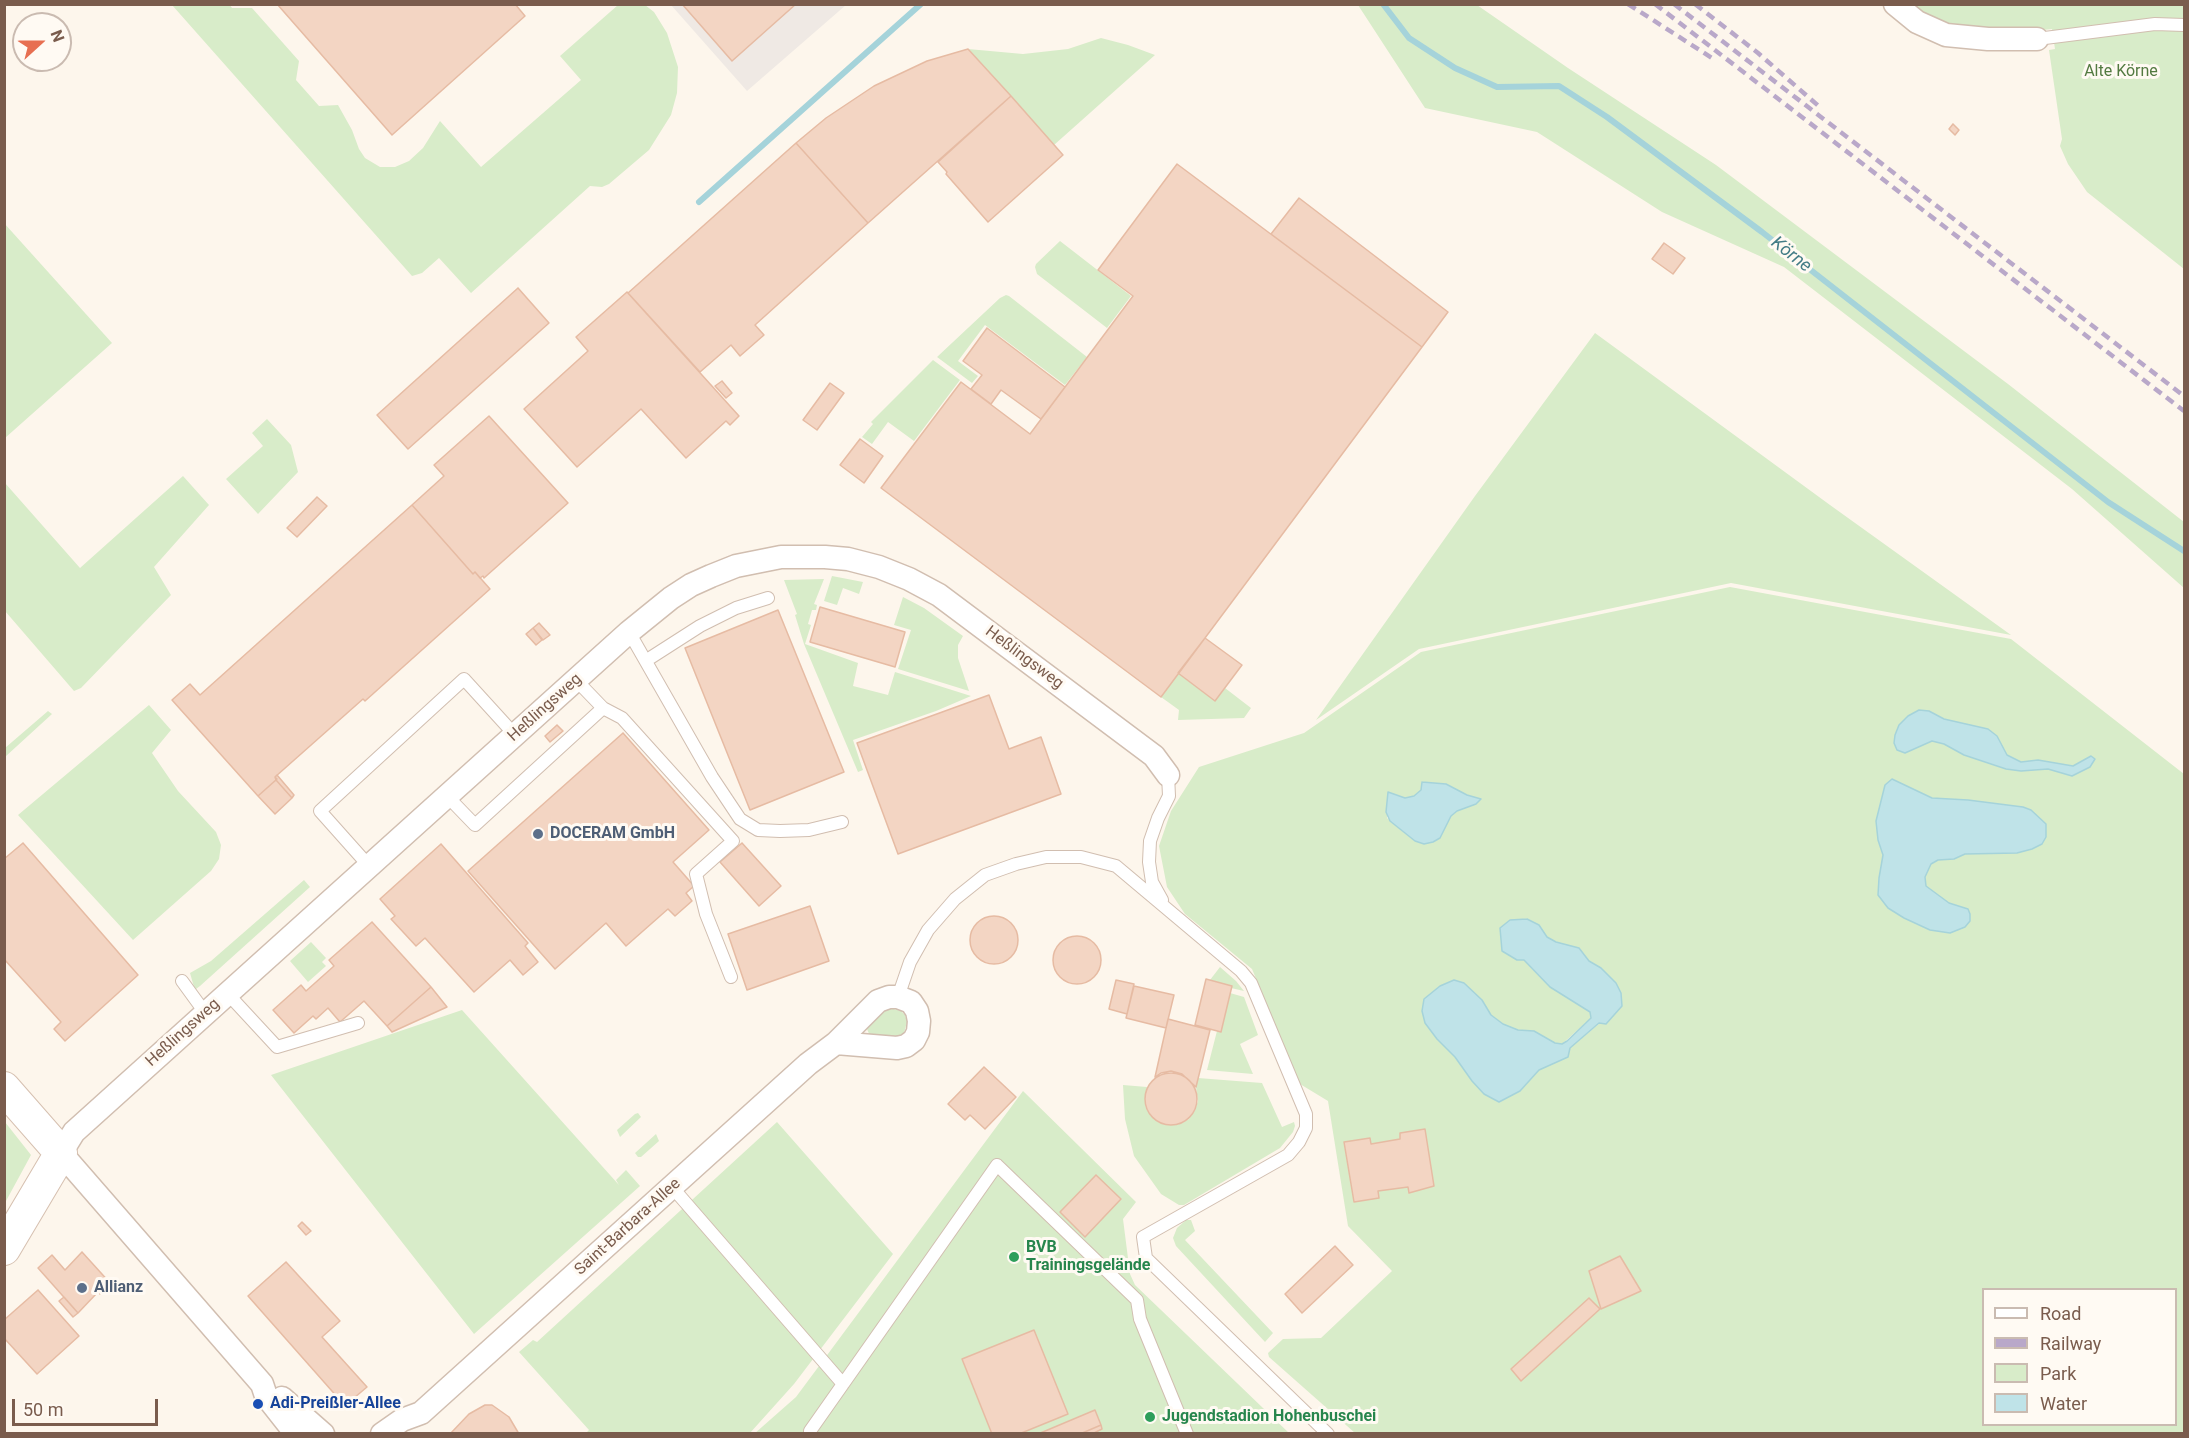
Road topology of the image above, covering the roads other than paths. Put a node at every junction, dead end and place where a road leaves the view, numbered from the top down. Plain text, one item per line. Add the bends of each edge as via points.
1 (1895, 4) edge
2 (2184, 25) edge
3 (2037, 39) joint
4 (768, 598) dead end
5 (629, 632) junction
6 (647, 660) junction
7 (576, 680) junction
8 (603, 708) junction
9 (515, 735) junction
10 (1168, 775) joint
11 (447, 796) junction
12 (842, 822) dead end
13 (369, 866) junction
14 (1165, 907) junction
15 (731, 977) dead end
16 (182, 981) dead end
17 (228, 993) junction
18 (898, 997) junction
19 (206, 1014) junction
20 (358, 1023) dead end
21 (836, 1043) junction
22 (4, 1088) edge
23 (61, 1153) junction
24 (672, 1187) junction
25 (4, 1249) edge
26 (262, 1384) junction
27 (843, 1384) junction
28 (421, 1413) junction
29 (296, 1434) edge
30 (323, 1434) edge
31 (382, 1434) edge
32 (410, 1434) edge
33 (811, 1434) edge
34 (1187, 1434) edge
35 (1328, 1434) edge

1 - 3 street via 1917,22 1946,34
2 - 3 lane via 2155,24
4 - 6 lane via 700,626
5 - 6 lane
5 - 7 street, Heßlingsweg
5 - 10 street, Heßlingsweg via 691,585 736,566 781,556 849,559 909,579 939,595 1154,756
6 - 12 lane via 711,777 740,819 758,830 780,831 809,830
7 - 8 lane
7 - 9 street, Heßlingsweg
8 - 11 lane via 475,825
8 - 15 lane via 622,717 733,841 696,874 706,914
9 - 11 street, Heßlingsweg
9 - 13 lane via 464,679 320,812
10 - 14 lane via 1169,796 1150,841 1149,862 1152,882
11 - 13 street, Heßlingsweg
13 - 17 street, Heßlingsweg
14 - 18 lane via 1116,866 1081,857 1046,857 1016,864 985,875 955,898 928,930 910,962
14 - 35 lane via 1251,983 1306,1114 1306,1128 1288,1155 1143,1237 1146,1258
16 - 19 lane
17 - 19 street, Heßlingsweg
17 - 20 lane via 277,1047
18 - 21 street, Saint-Barbara-Allee via 878,1001
18 - 21 street via 912,1002 919,1021 914,1040 906,1046
19 - 23 street, Heßlingsweg via 74,1132
21 - 24 street, Saint-Barbara-Allee
22 - 23 street
23 - 25 street
23 - 26 street
24 - 27 lane
24 - 28 street, Saint-Barbara-Allee
26 - 29 street via 266,1396
26 - 30 street via 275,1390
27 - 33 lane
27 - 34 lane via 998,1165 1137,1300 1140,1318
28 - 31 street, Saint-Barbara-Allee
28 - 32 street, Saint-Barbara-Allee

